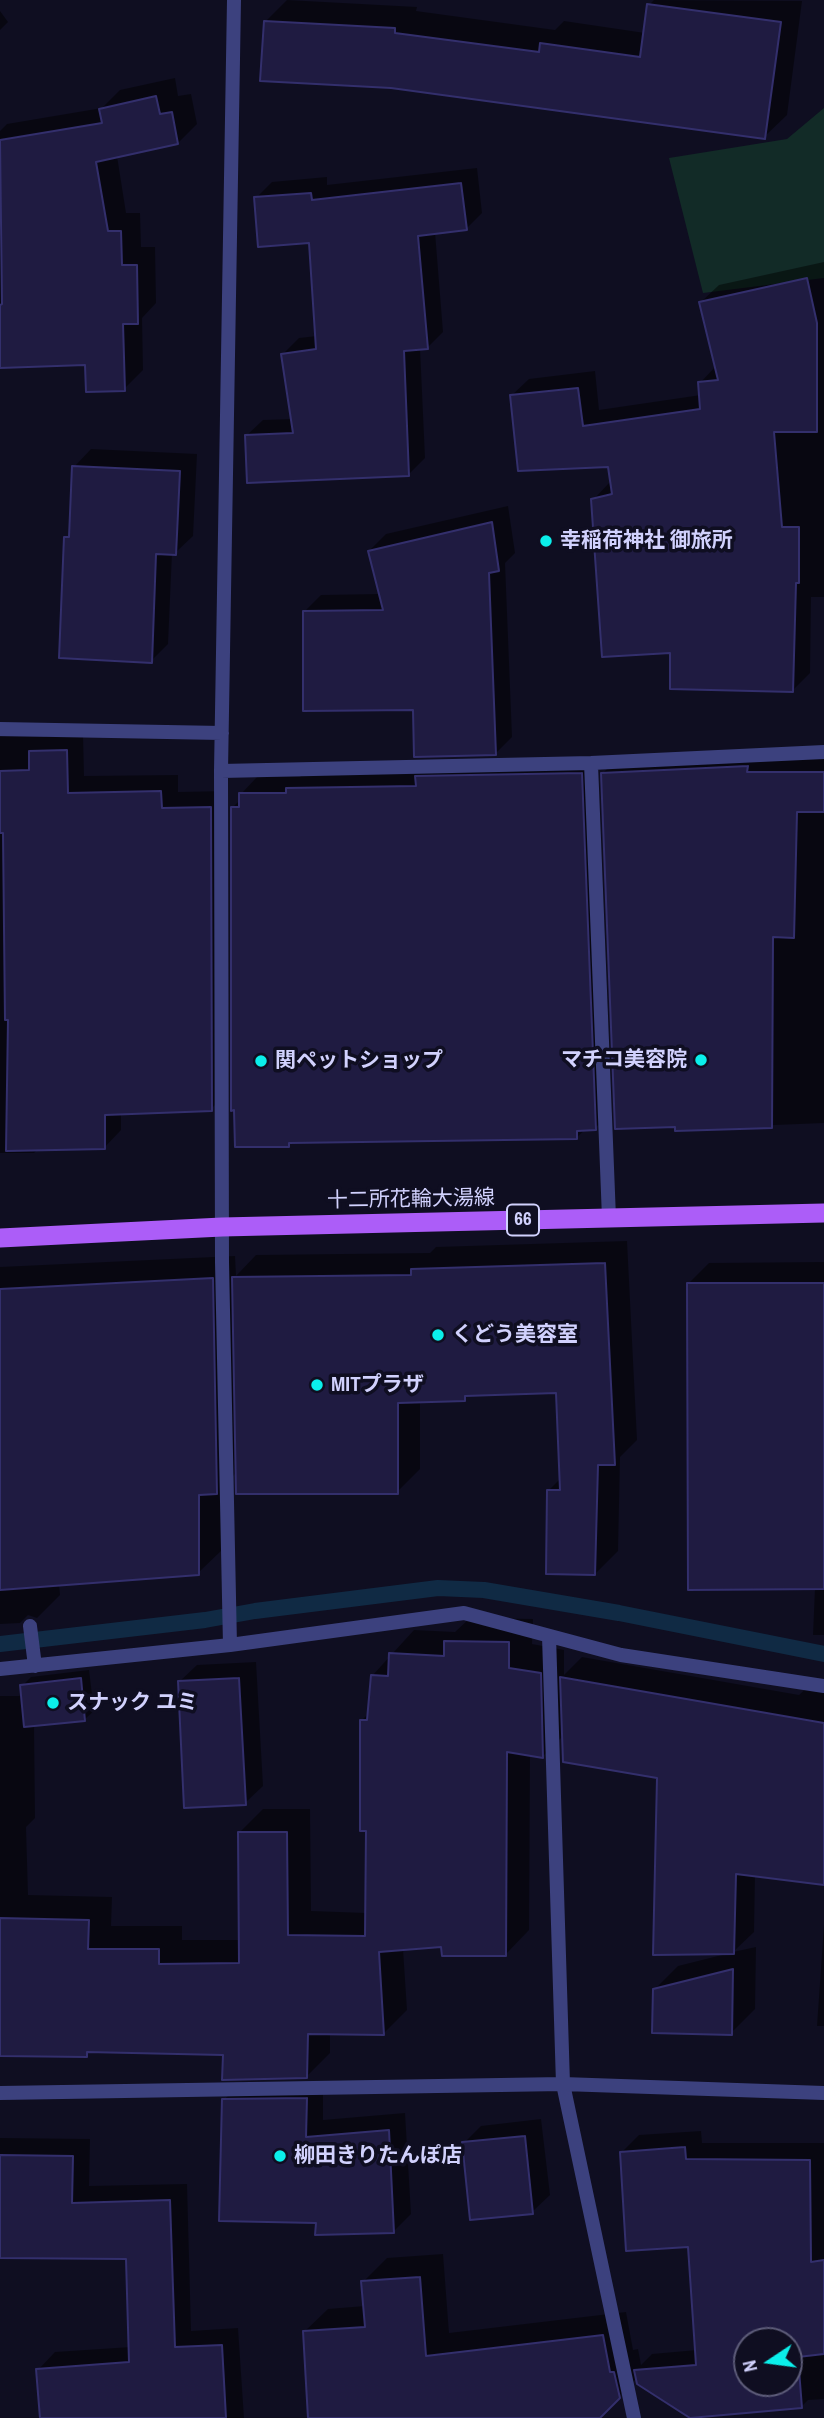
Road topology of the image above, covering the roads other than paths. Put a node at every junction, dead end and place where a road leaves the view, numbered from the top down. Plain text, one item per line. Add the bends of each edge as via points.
1 (234, 0) edge
2 (0, 729) edge
3 (222, 733) junction
4 (824, 752) edge
5 (591, 763) junction
6 (222, 771) junction
7 (824, 1213) edge
8 (609, 1218) junction
9 (222, 1227) junction
10 (0, 1238) edge
11 (30, 1626) dead end
12 (549, 1636) junction
13 (230, 1643) junction
14 (35, 1665) junction
15 (0, 1669) edge
16 (824, 1686) edge
17 (563, 2084) junction
18 (0, 2093) edge
19 (824, 2093) edge
20 (634, 2418) edge

1 - 3 street
2 - 3 street
3 - 6 street
4 - 5 street
5 - 6 street
5 - 8 street
6 - 9 street
7 - 8 main road, 十二所花輪大湯線 / 66
8 - 9 main road, 十二所花輪大湯線 / 66
9 - 10 main road, 十二所花輪大湯線 / 66
9 - 13 street
11 - 14 street
12 - 13 street via 464,1613
12 - 16 street via 621,1655
12 - 17 street
13 - 14 street
14 - 15 street
17 - 18 street
17 - 19 street
17 - 20 street

